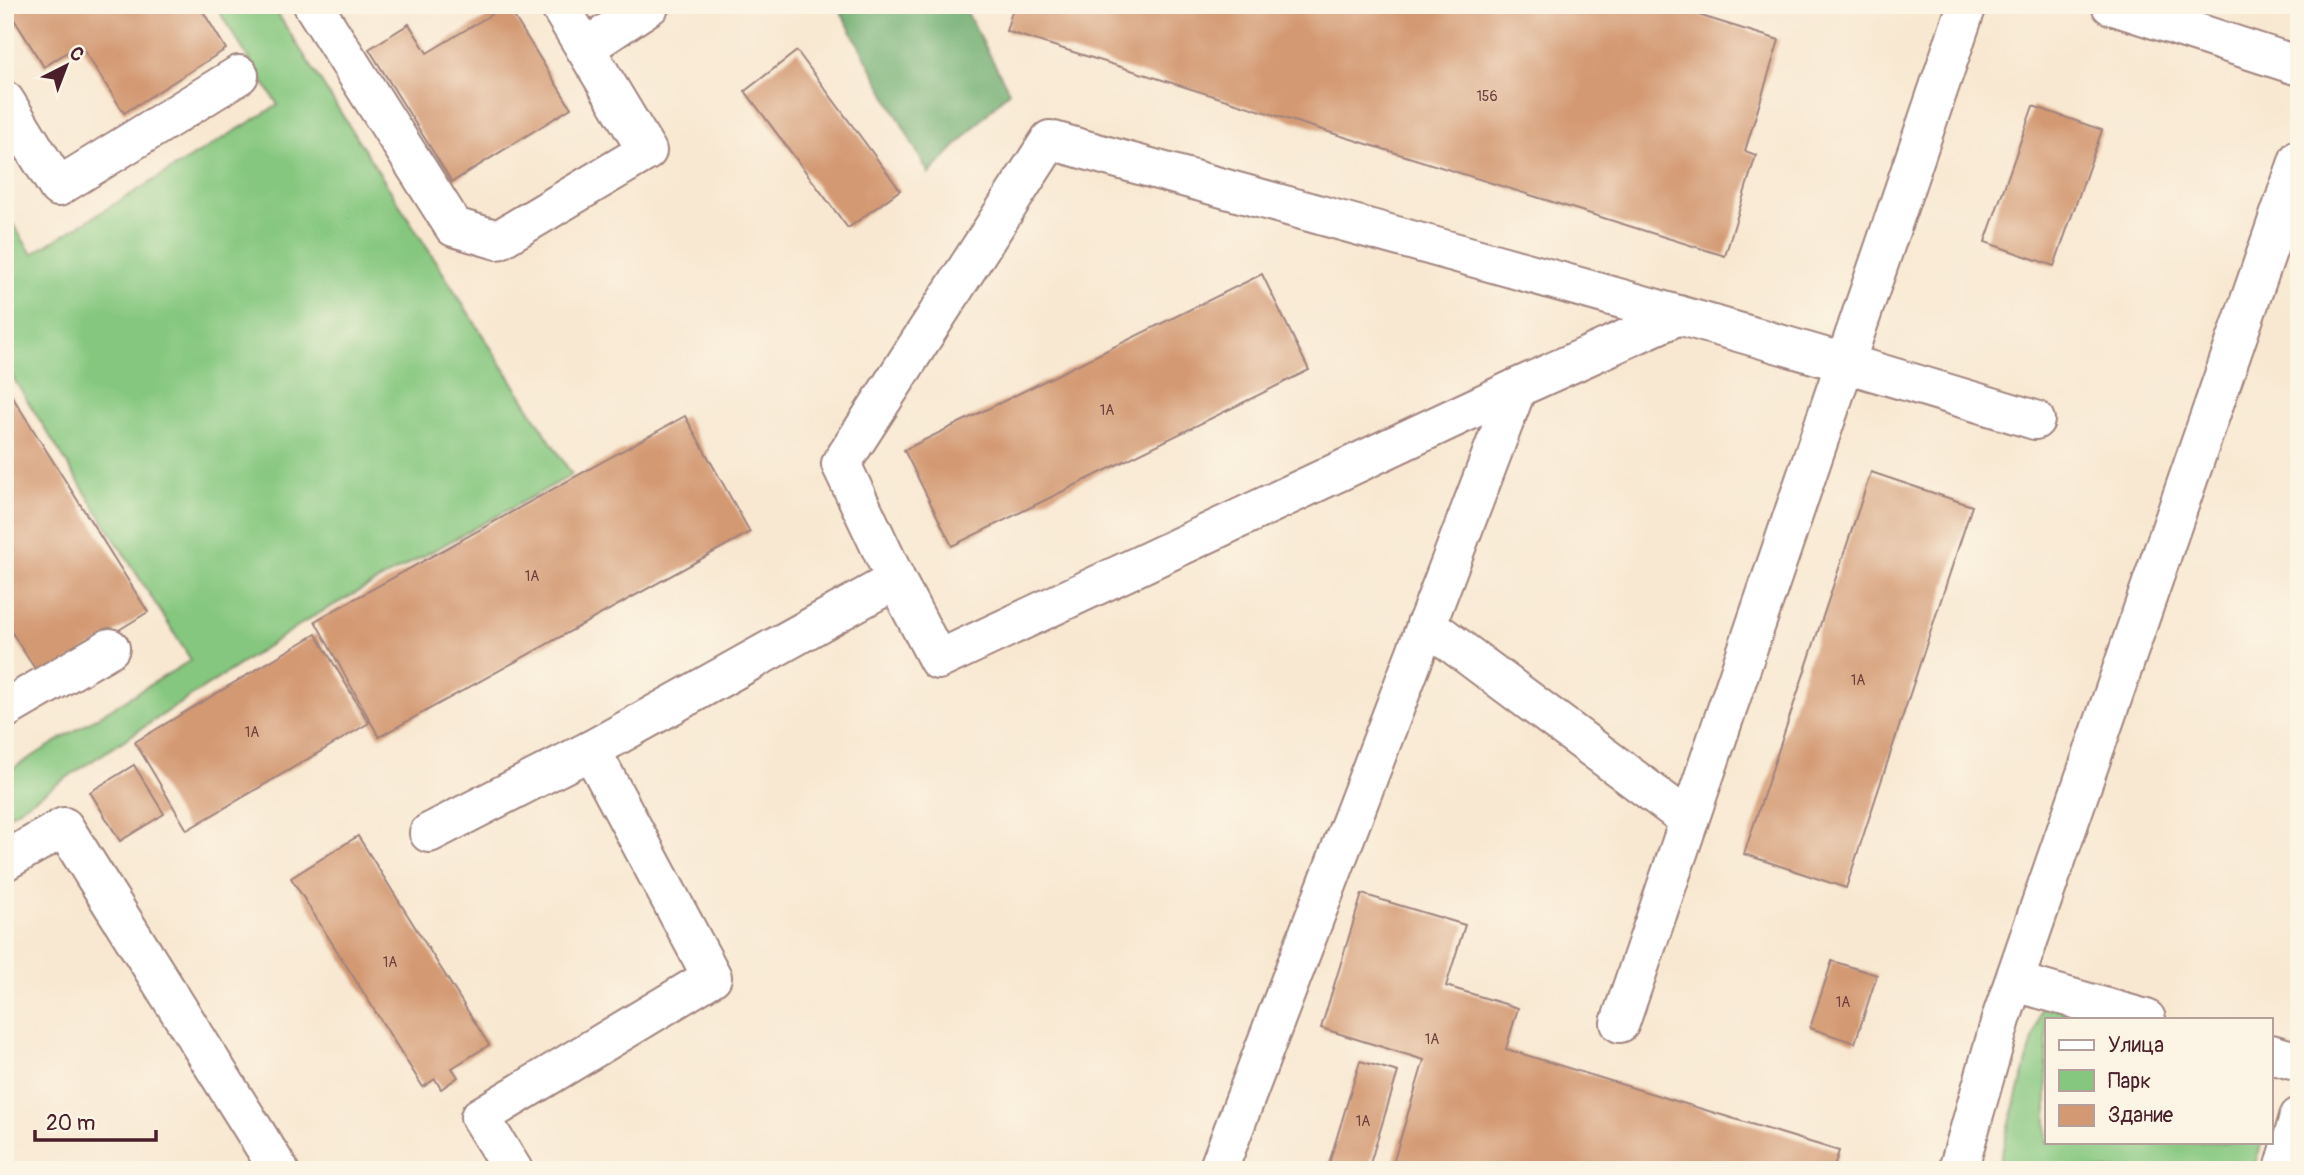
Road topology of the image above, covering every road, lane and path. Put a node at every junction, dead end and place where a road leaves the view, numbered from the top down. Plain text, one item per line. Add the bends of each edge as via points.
1 (559, 5) edge
2 (650, 5) edge
3 (1967, 5) edge
4 (2112, 5) edge
5 (327, 10) edge
6 (585, 48) junction
7 (2299, 66) edge
8 (239, 75) dead end
9 (5, 101) edge
10 (2299, 159) edge
11 (1679, 315) junction
12 (1846, 362) junction
13 (1517, 388) junction
14 (2035, 420) dead end
15 (896, 580) junction
16 (1426, 624) junction
17 (110, 648) dead end
18 (5, 709) edge
19 (591, 750) junction
20 (1689, 820) junction
21 (429, 833) dead end
22 (5, 861) edge
23 (2015, 982) junction
24 (2142, 1018) edge
25 (1620, 1023) dead end
26 (2272, 1054) edge
27 (2299, 1062) edge
28 (2299, 1117) edge
29 (279, 1170) edge
30 (513, 1170) edge
31 (1218, 1170) edge
32 (1958, 1170) edge
33 (2284, 1170) edge

1 - 6 lane
2 - 6 lane
3 - 12 lane
4 - 7 lane
5 - 6 lane via 454,227 498,240 646,151
8 - 9 lane via 58,187
10 - 23 lane
11 - 12 lane
11 - 13 lane
11 - 15 lane via 1050,140 841,464
12 - 14 lane
12 - 20 lane
13 - 15 lane via 938,660
13 - 16 lane
15 - 19 lane
16 - 20 lane
16 - 31 lane
17 - 18 lane
19 - 21 lane
19 - 30 lane via 712,977 480,1117
20 - 25 lane
22 - 29 lane via 64,827
23 - 24 lane
23 - 32 lane
26 - 27 lane
28 - 33 lane

